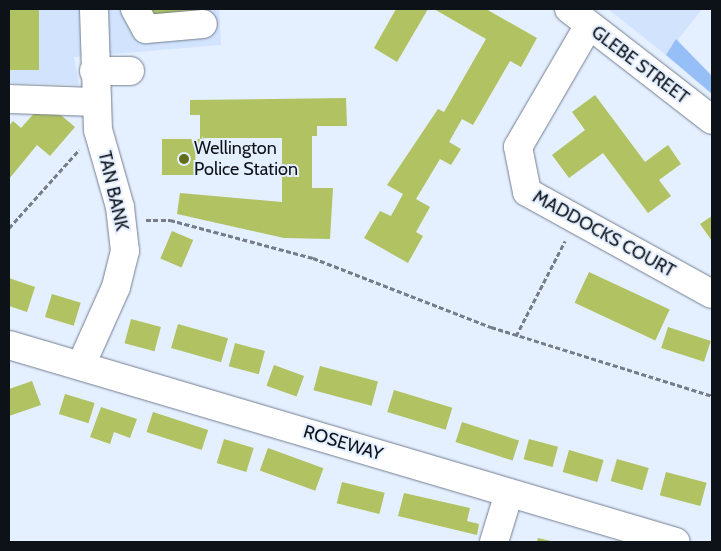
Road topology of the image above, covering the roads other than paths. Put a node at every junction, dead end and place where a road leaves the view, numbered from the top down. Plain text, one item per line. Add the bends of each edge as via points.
1 (94, 9) edge
2 (135, 9) edge
3 (579, 17) edge
4 (203, 24) dead end
5 (94, 71) junction
6 (130, 71) dead end
7 (9, 99) edge
8 (95, 102) junction
9 (712, 120) edge
10 (712, 294) edge
11 (9, 345) edge
12 (82, 363) junction
13 (509, 493) junction
14 (494, 542) edge
15 (676, 542) edge

1 - 5 street, TAN BANK
2 - 4 street via 140,24 146,29
3 - 9 street, GLEBE STREET
3 - 10 street, MADDOCKS COURT via 518,147 527,192
5 - 6 street
5 - 8 street, TAN BANK
7 - 8 street
8 - 12 street, TAN BANK via 99,135 122,220 122,270
11 - 12 street, ROSEWAY
12 - 13 street, ROSEWAY
13 - 14 street
13 - 15 street, ROSEWAY

